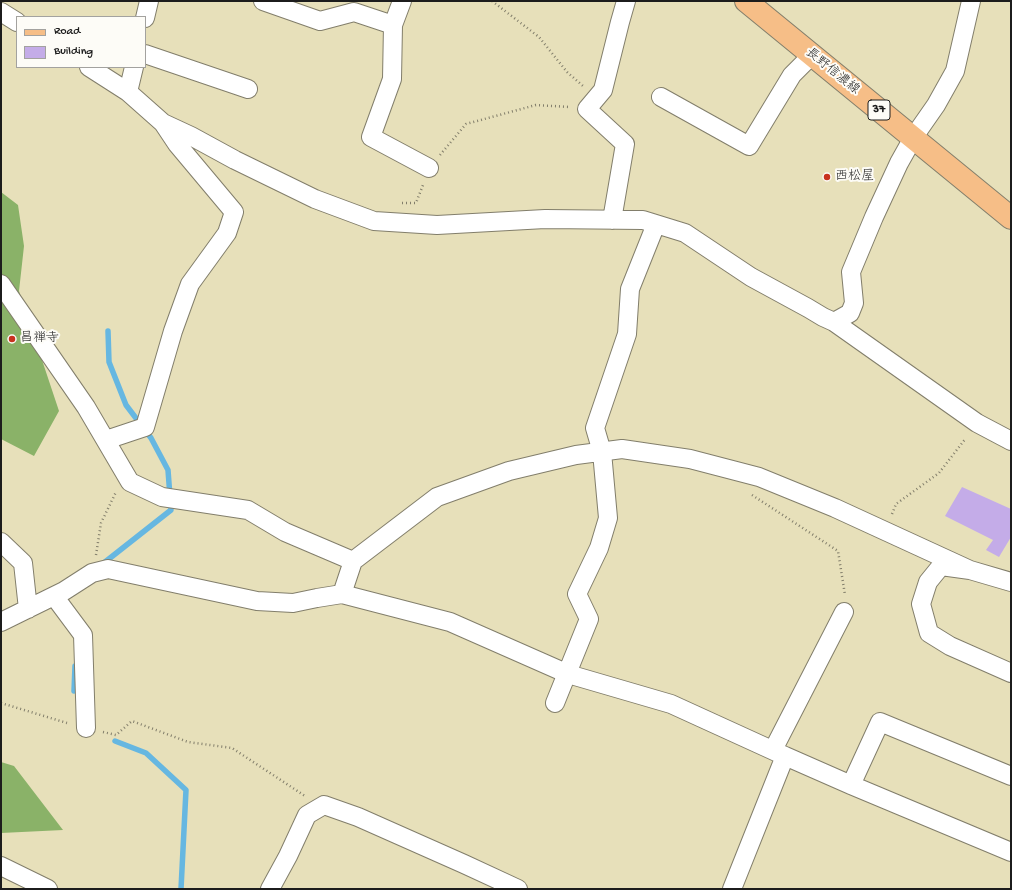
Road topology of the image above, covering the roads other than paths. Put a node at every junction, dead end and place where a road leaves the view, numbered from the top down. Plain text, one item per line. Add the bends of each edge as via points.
1 (149, 1) edge
2 (263, 1) edge
3 (402, 1) edge
4 (626, 1) edge
5 (746, 1) edge
6 (971, 1) edge
7 (1, 12) edge
8 (145, 16) edge
9 (16, 21) edge
10 (393, 25) junction
11 (146, 54) edge
12 (812, 55) junction
13 (90, 68) edge
14 (134, 68) edge
15 (248, 89) dead end
16 (128, 92) junction
17 (661, 97) dead end
18 (164, 124) junction
19 (913, 138) junction
20 (429, 168) road end
21 (1011, 218) edge
22 (612, 220) junction
23 (656, 224) junction
24 (1, 284) edge
25 (1, 308) edge
26 (24, 318) junction
27 (834, 322) junction
28 (106, 440) junction
29 (1011, 441) edge
30 (602, 452) junction
31 (1, 542) edge
32 (353, 561) junction
33 (970, 570) junction
34 (1011, 582) edge
35 (342, 594) junction
36 (54, 596) junction
37 (28, 609) junction
38 (844, 612) road end
39 (1, 622) edge
40 (1011, 673) edge
41 (568, 674) junction
42 (555, 703) dead end
43 (86, 728) road end
44 (779, 753) junction
45 (1011, 776) edge
46 (851, 785) junction
47 (1011, 852) edge
48 (1, 866) edge
49 (48, 889) edge
50 (270, 889) edge
51 (518, 889) edge
52 (732, 889) edge

1 - 8 street
2 - 10 street via 320,21 354,12
3 - 10 street
4 - 22 street via 603,90 592,103 625,144
5 - 12 main road, 長野信濃線 / 37
6 - 19 street via 955,71
7 - 9 street
10 - 20 street via 392,79 372,138
11 - 15 street
12 - 17 street via 792,75 750,146
12 - 19 main road, 長野信濃線 / 37
13 - 16 street
14 - 16 street
16 - 18 street
18 - 22 street via 315,199 374,221 437,225 545,219
18 - 28 street via 177,144 234,212 227,232 190,284 173,331 145,427
19 - 21 main road, 長野信濃線 / 37
19 - 27 street via 874,217 851,272 854,303 850,313
22 - 23 street via 643,220
23 - 27 street via 685,233 751,277
23 - 30 street via 630,289 627,334 595,428
24 - 26 street
25 - 26 street
26 - 28 street
27 - 29 street via 977,423
28 - 32 street via 130,482 162,497 248,510 284,532
30 - 32 street via 576,455 509,471 437,497
30 - 33 street via 622,449 690,459 759,477 835,508
30 - 41 street via 608,518 598,548 577,594 589,619
31 - 37 street via 24,563
32 - 35 street
33 - 34 street
33 - 40 street via 941,566 928,582 921,604 929,633 950,646
35 - 36 street via 293,604 257,601 108,569 92,573
35 - 41 street via 450,622
36 - 37 street
36 - 43 street via 83,635
37 - 39 street
38 - 44 street
41 - 42 street
41 - 44 street via 671,704
44 - 46 street
44 - 52 street
45 - 46 street via 880,722
46 - 47 street
48 - 49 street
50 - 51 street via 307,815 324,805 358,817

